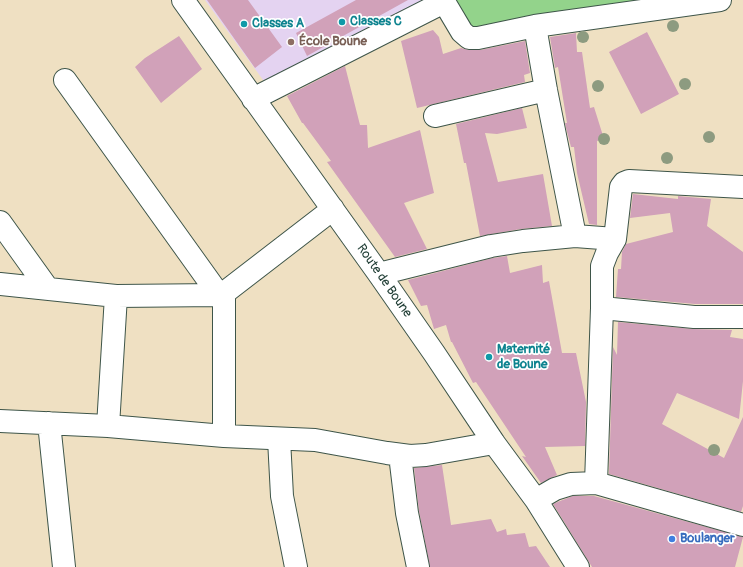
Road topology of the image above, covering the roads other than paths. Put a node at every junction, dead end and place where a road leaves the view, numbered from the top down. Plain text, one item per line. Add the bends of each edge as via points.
1 (183, 0) edge
2 (720, 0) edge
3 (444, 1) edge
4 (535, 26) junction
5 (65, 80) dead end
6 (546, 90) junction
7 (253, 99) junction
8 (435, 116) dead end
9 (743, 187) edge
10 (333, 209) junction
11 (0, 222) edge
12 (575, 236) junction
13 (615, 239) junction
14 (379, 274) junction
15 (0, 284) edge
16 (48, 289) junction
17 (221, 294) junction
18 (116, 296) junction
19 (602, 308) junction
20 (743, 317) edge
21 (0, 421) edge
22 (49, 423) junction
23 (108, 426) junction
24 (224, 436) junction
25 (279, 439) junction
26 (494, 443) junction
27 (400, 455) junction
28 (596, 483) junction
29 (536, 500) junction
30 (743, 524) edge
31 (64, 567) edge
32 (296, 567) edge
33 (418, 567) edge
34 (578, 567) edge

1 - 7 street, Route de Boune
2 - 4 street
3 - 4 street via 462,32 469,38
3 - 7 street
4 - 6 street
5 - 17 street
6 - 8 street
6 - 12 street
7 - 10 street, Route de Boune
9 - 13 street via 629,181 624,183 621,187
10 - 14 street, Route de Boune
10 - 17 street
11 - 16 street
12 - 13 street
12 - 14 street via 491,246
13 - 19 street via 602,266
14 - 26 street, Route de Boune
15 - 16 street
16 - 18 street
17 - 18 street
17 - 24 street
18 - 23 street
19 - 20 street via 694,317
19 - 28 street
21 - 22 street
22 - 23 street
22 - 31 street
23 - 24 street
24 - 25 street
25 - 27 street via 315,440
25 - 32 street via 282,496
26 - 27 street via 426,455
26 - 29 street, Route de Boune
27 - 33 street via 407,513
28 - 29 street via 571,484
28 - 30 street
29 - 34 street, Route de Boune

